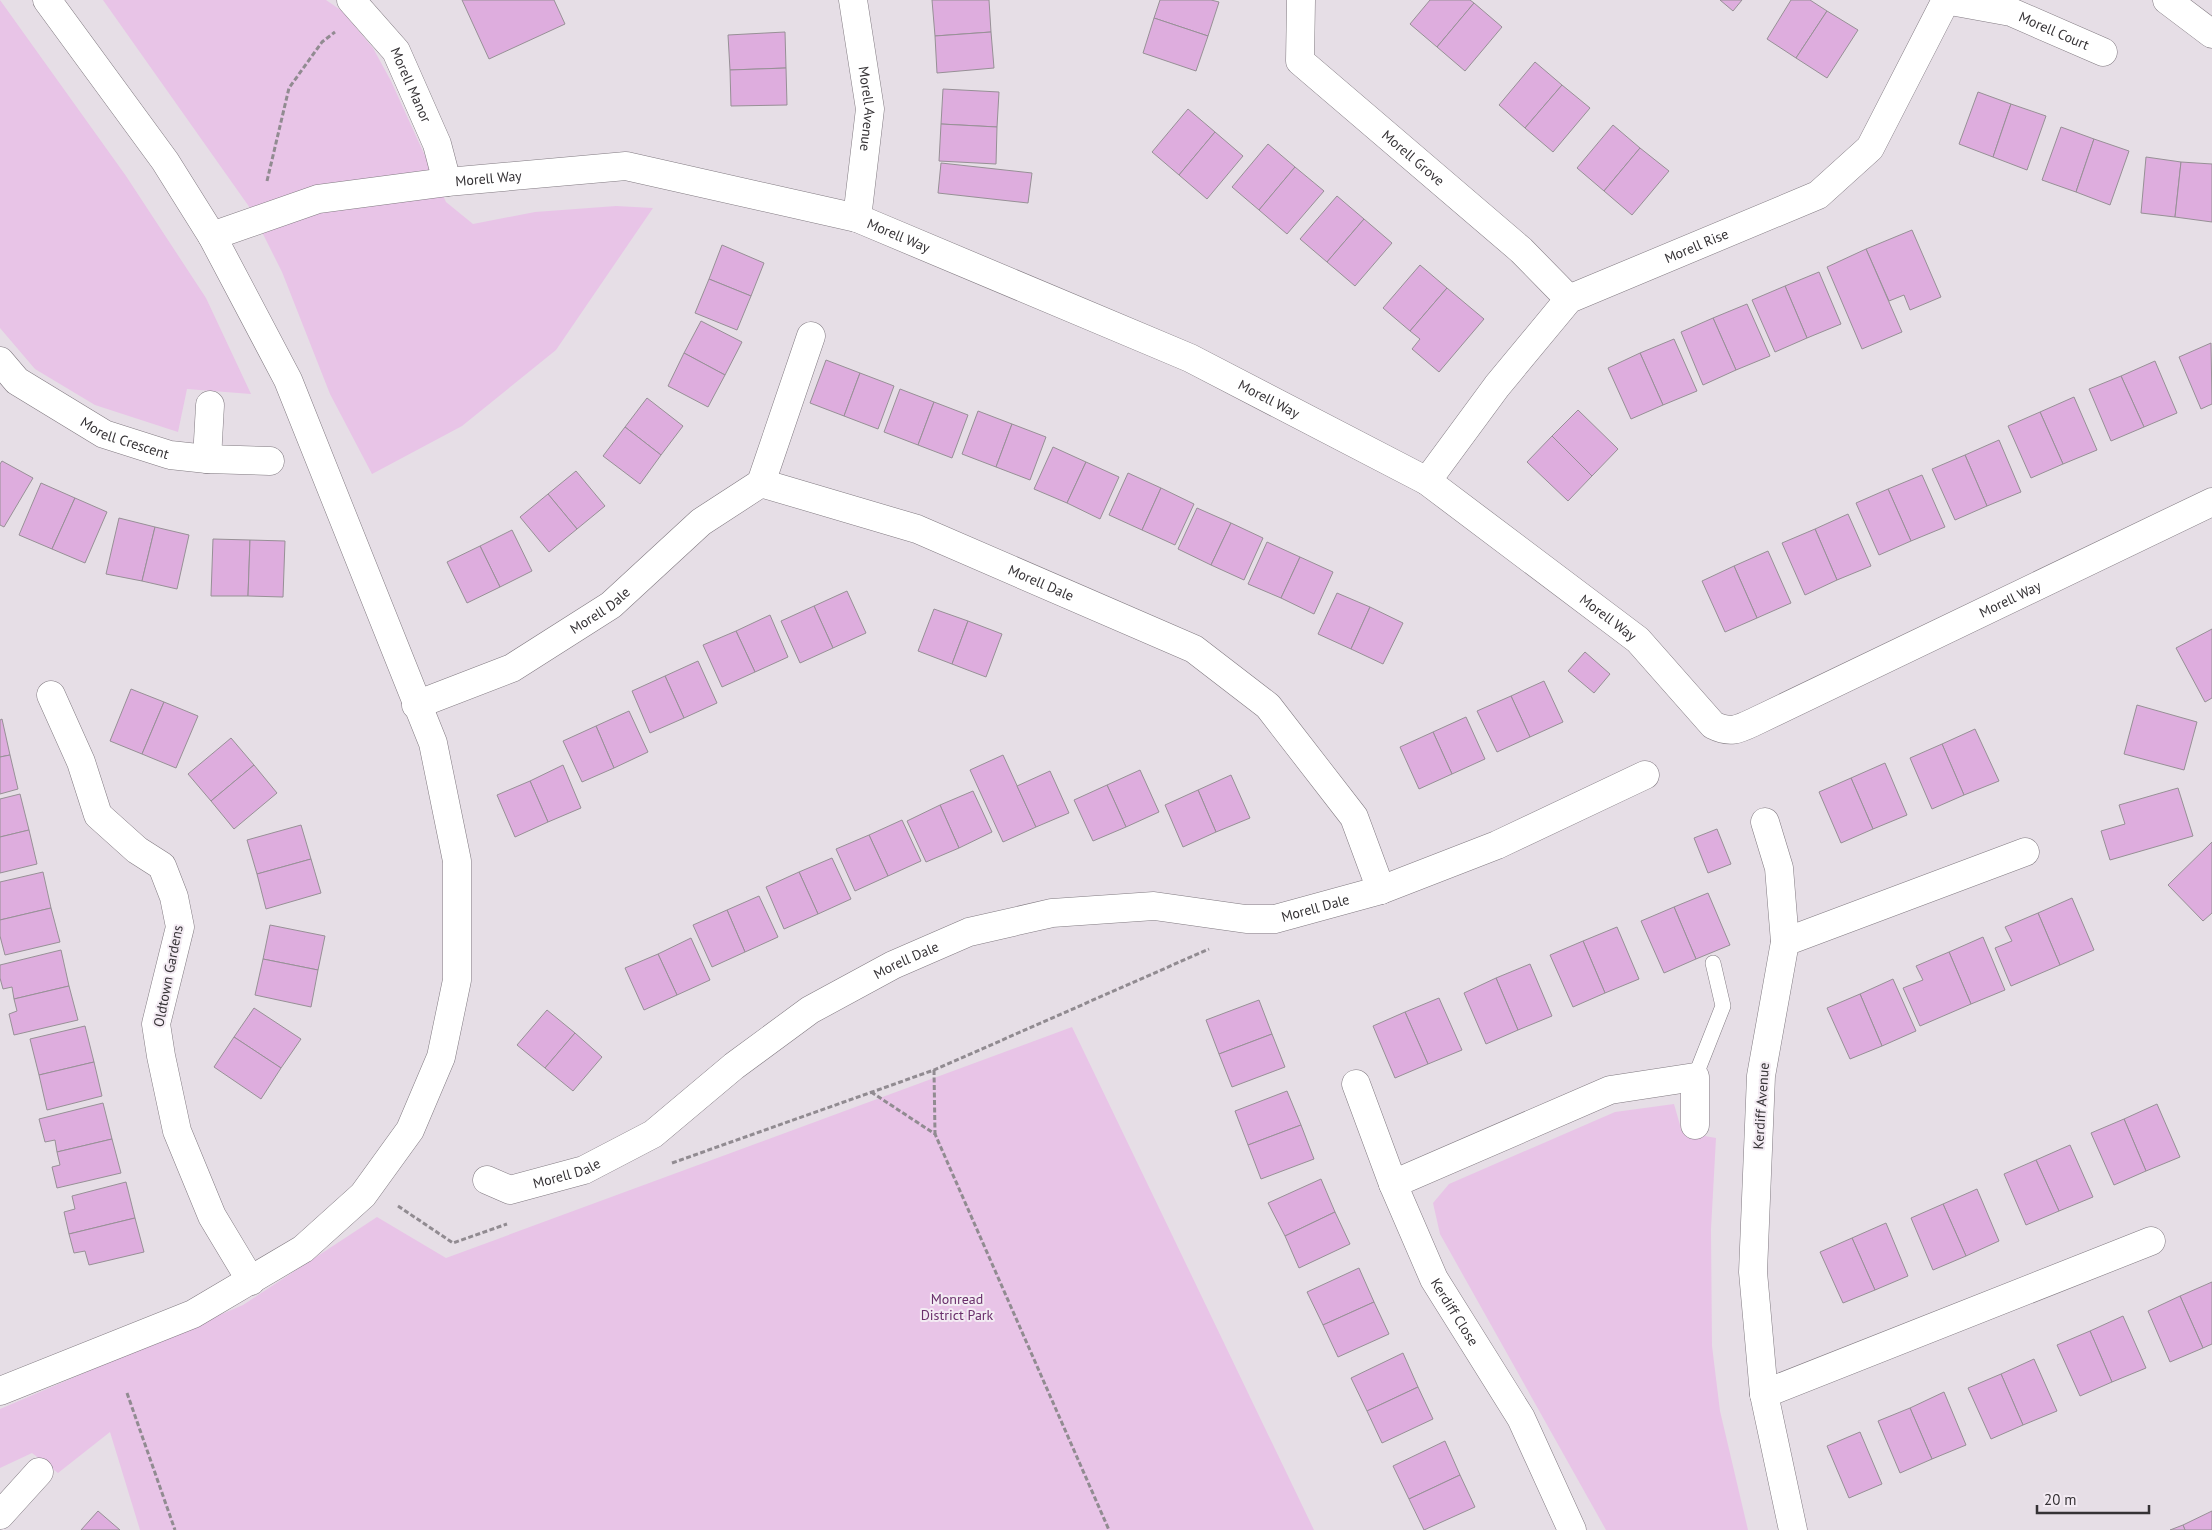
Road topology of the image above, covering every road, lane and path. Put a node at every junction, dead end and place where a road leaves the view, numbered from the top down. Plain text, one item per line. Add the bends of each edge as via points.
1 (47, 0) edge
2 (351, 0) edge
3 (853, 0) edge
4 (1301, 0) edge
5 (1946, 0) edge
6 (2167, 0) edge
7 (342, 26) dead end
8 (2212, 34) edge
9 (2102, 52) dead end
10 (266, 182) dead end
11 (448, 182) junction
12 (857, 218) junction
13 (212, 236) junction
14 (1569, 299) junction
15 (812, 336) dead end
16 (0, 360) edge
17 (210, 405) dead end
18 (207, 459) junction
19 (270, 461) dead end
20 (1427, 481) junction
21 (762, 483) junction
22 (2212, 502) edge
23 (52, 695) dead end
24 (416, 705) junction
25 (1645, 775) dead end
26 (1765, 822) dead end
27 (2025, 852) dead end
28 (1382, 890) junction
29 (1246, 919) junction
30 (1785, 942) junction
31 (1712, 963) dead end
32 (934, 1070) junction
33 (1695, 1077) junction
34 (1356, 1084) dead end
35 (870, 1092) junction
36 (1695, 1125) dead end
37 (935, 1134) junction
38 (666, 1166) dead end
39 (487, 1180) dead end
40 (1393, 1184) junction
41 (394, 1203) dead end
42 (508, 1223) dead end
43 (2151, 1241) dead end
44 (251, 1281) junction
45 (0, 1391) edge
46 (127, 1393) dead end
47 (1764, 1394) junction
48 (39, 1472) dead end
49 (0, 1515) edge
50 (175, 1530) edge
51 (1109, 1530) edge
52 (1572, 1530) edge
53 (1793, 1530) edge

1 - 13 street via 164,161
2 - 11 street, Morell Manor via 396,51 437,144
3 - 12 street, Morell Avenue via 870,109
4 - 14 street, Morell Grove via 1300,61 1521,250
5 - 9 street, Morell Court via 2012,12
5 - 14 street, Morell Rise via 1870,148 1818,196
6 - 8 street
7 - 10 path via 322,42 289,88
11 - 12 street, Morell Way via 626,166
11 - 13 street, Morell Way via 318,199
12 - 20 street, Morell Way via 1190,358
13 - 24 street via 288,380
14 - 20 street, Morell Rise via 1497,386
15 - 21 street
16 - 18 street, Morell Crescent via 17,381 104,434 170,455
17 - 18 street
18 - 19 street, Morell Crescent
20 - 22 street, Morell Way via 1638,640 1714,725 1726,731 1740,729
21 - 24 street, Morell Dale via 701,522 611,605 512,668
21 - 28 street, Morell Dale via 917,529 1194,649 1268,706 1354,817
23 - 44 street, Oldtown Gardens via 81,762 98,815 137,850 162,866 174,897 180,927 156,1024 161,1056 177,1131 212,1216
24 - 44 street via 433,743 457,861 457,980 442,1057 410,1130 362,1195 303,1249
25 - 28 street, Morell Dale via 1497,845
26 - 30 street, Kerdiff Avenue via 1779,868
27 - 30 street
28 - 29 street, Morell Dale via 1276,919
29 - 32 path via 1240,935
29 - 39 street, Morell Dale via 1154,906 1052,913 969,932 893,964 810,1010 734,1066 653,1134 584,1170 510,1190
30 - 47 street, Kerdiff Avenue via 1761,1085 1753,1272
31 - 33 lane via 1723,1006
32 - 35 path
32 - 37 path
33 - 36 street
33 - 40 street via 1610,1090
34 - 40 street, Kerdiff Close
35 - 37 path
35 - 38 path
37 - 51 path
40 - 52 street, Kerdiff Close via 1434,1278 1521,1418
41 - 42 path via 453,1243
43 - 47 street
44 - 45 street via 193,1314
46 - 50 path
47 - 53 street, Kerdiff Avenue
48 - 49 street

